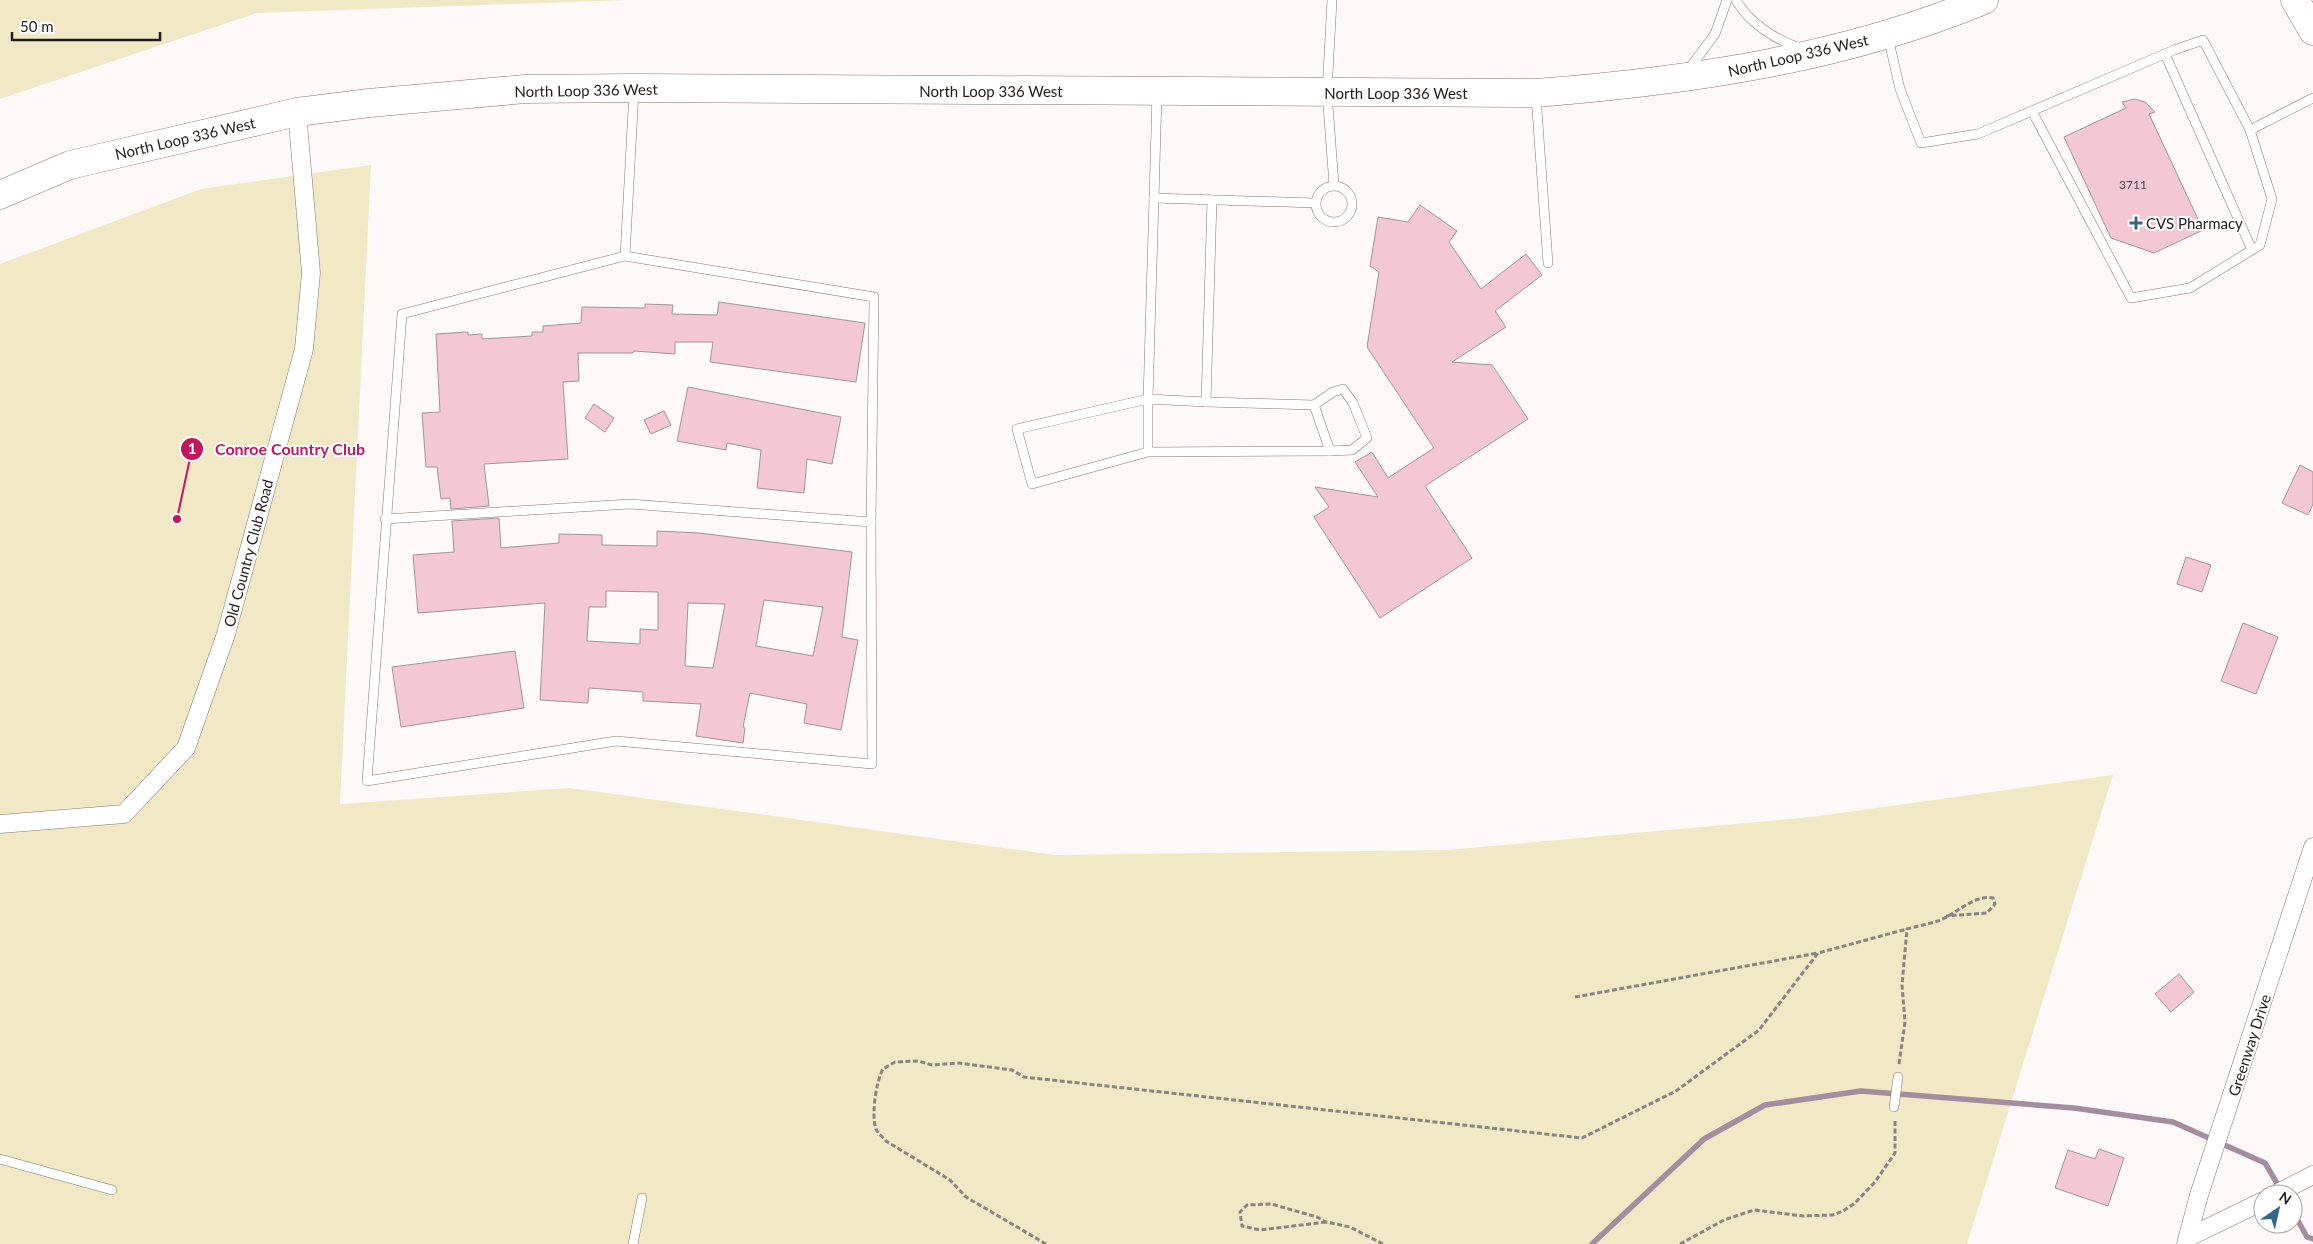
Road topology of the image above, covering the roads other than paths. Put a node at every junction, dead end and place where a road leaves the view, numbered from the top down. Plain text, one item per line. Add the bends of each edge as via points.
1 (1332, 0) edge
2 (1727, 0) edge
3 (1736, 0) edge
4 (1984, 0) edge
5 (2295, 0) edge
6 (2313, 31) edge
7 (1888, 35) junction
8 (1814, 53) junction
9 (2165, 54) junction
10 (1674, 80) junction
11 (634, 88) junction
12 (1156, 92) junction
13 (1327, 92) junction
14 (1536, 93) junction
15 (2313, 98) edge
16 (2032, 111) junction
17 (297, 112) junction
18 (2250, 130) junction
19 (1334, 185) junction
20 (0, 194) edge
21 (1154, 198) junction
22 (1212, 200) junction
23 (1315, 203) junction
24 (2252, 250) junction
25 (625, 256) junction
26 (1548, 263) dead end
27 (1148, 399) junction
28 (1206, 402) junction
29 (1314, 405) junction
30 (1330, 451) junction
31 (1148, 452) junction
32 (385, 519) junction
33 (871, 522) junction
34 (0, 824) edge
35 (2313, 847) edge
36 (1898, 1077) road end
37 (1894, 1107) road end
38 (0, 1159) edge
39 (2313, 1175) edge
40 (2295, 1184) edge
41 (112, 1190) dead end
42 (642, 1198) dead end
43 (2253, 1206) edge
44 (2187, 1240) edge
45 (633, 1244) edge

1 - 13 lane
2 - 10 lane via 1715,34 1692,67
3 - 8 lane via 1758,24 1781,42
4 - 7 main road, North Loop 336 West
5 - 6 main road
7 - 8 main road, North Loop 336 West
7 - 16 lane via 1900,89 1921,143 1978,134
8 - 10 main road, North Loop 336 West via 1751,68
9 - 16 lane
9 - 18 lane via 2203,40
9 - 24 lane
10 - 14 main road, North Loop 336 West
11 - 12 main road, North Loop 336 West
11 - 17 main road, North Loop 336 West via 525,89
11 - 25 lane
12 - 13 main road, North Loop 336 West
12 - 21 lane
13 - 14 main road, North Loop 336 West
13 - 19 lane
14 - 26 lane
15 - 18 lane
16 - 24 lane via 2131,298 2190,288
17 - 20 main road, North Loop 336 West via 70,165
17 - 34 street, Old Country Club Road via 311,273 304,349 226,634 186,748 124,814
18 - 24 lane via 2272,199 2260,245
19 - 23 lane via 1321,190
19 - 23 lane via 1348,191 1352,205 1346,218 1333,222 1320,217
21 - 22 lane
21 - 27 lane
22 - 23 lane
22 - 28 lane
25 - 32 lane via 402,314
25 - 33 lane via 874,298
27 - 28 lane
27 - 31 lane
27 - 31 lane via 1017,429 1032,484
28 - 29 lane
29 - 30 lane
29 - 30 lane via 1343,389 1353,403 1367,438 1352,450
30 - 31 lane
32 - 33 lane via 630,504
32 - 33 lane via 367,781 616,741 872,764
35 - 44 street, Greenway Drive via 2199,1194
36 - 37 lane
38 - 41 lane
39 - 40 street
42 - 45 lane
43 - 44 street

